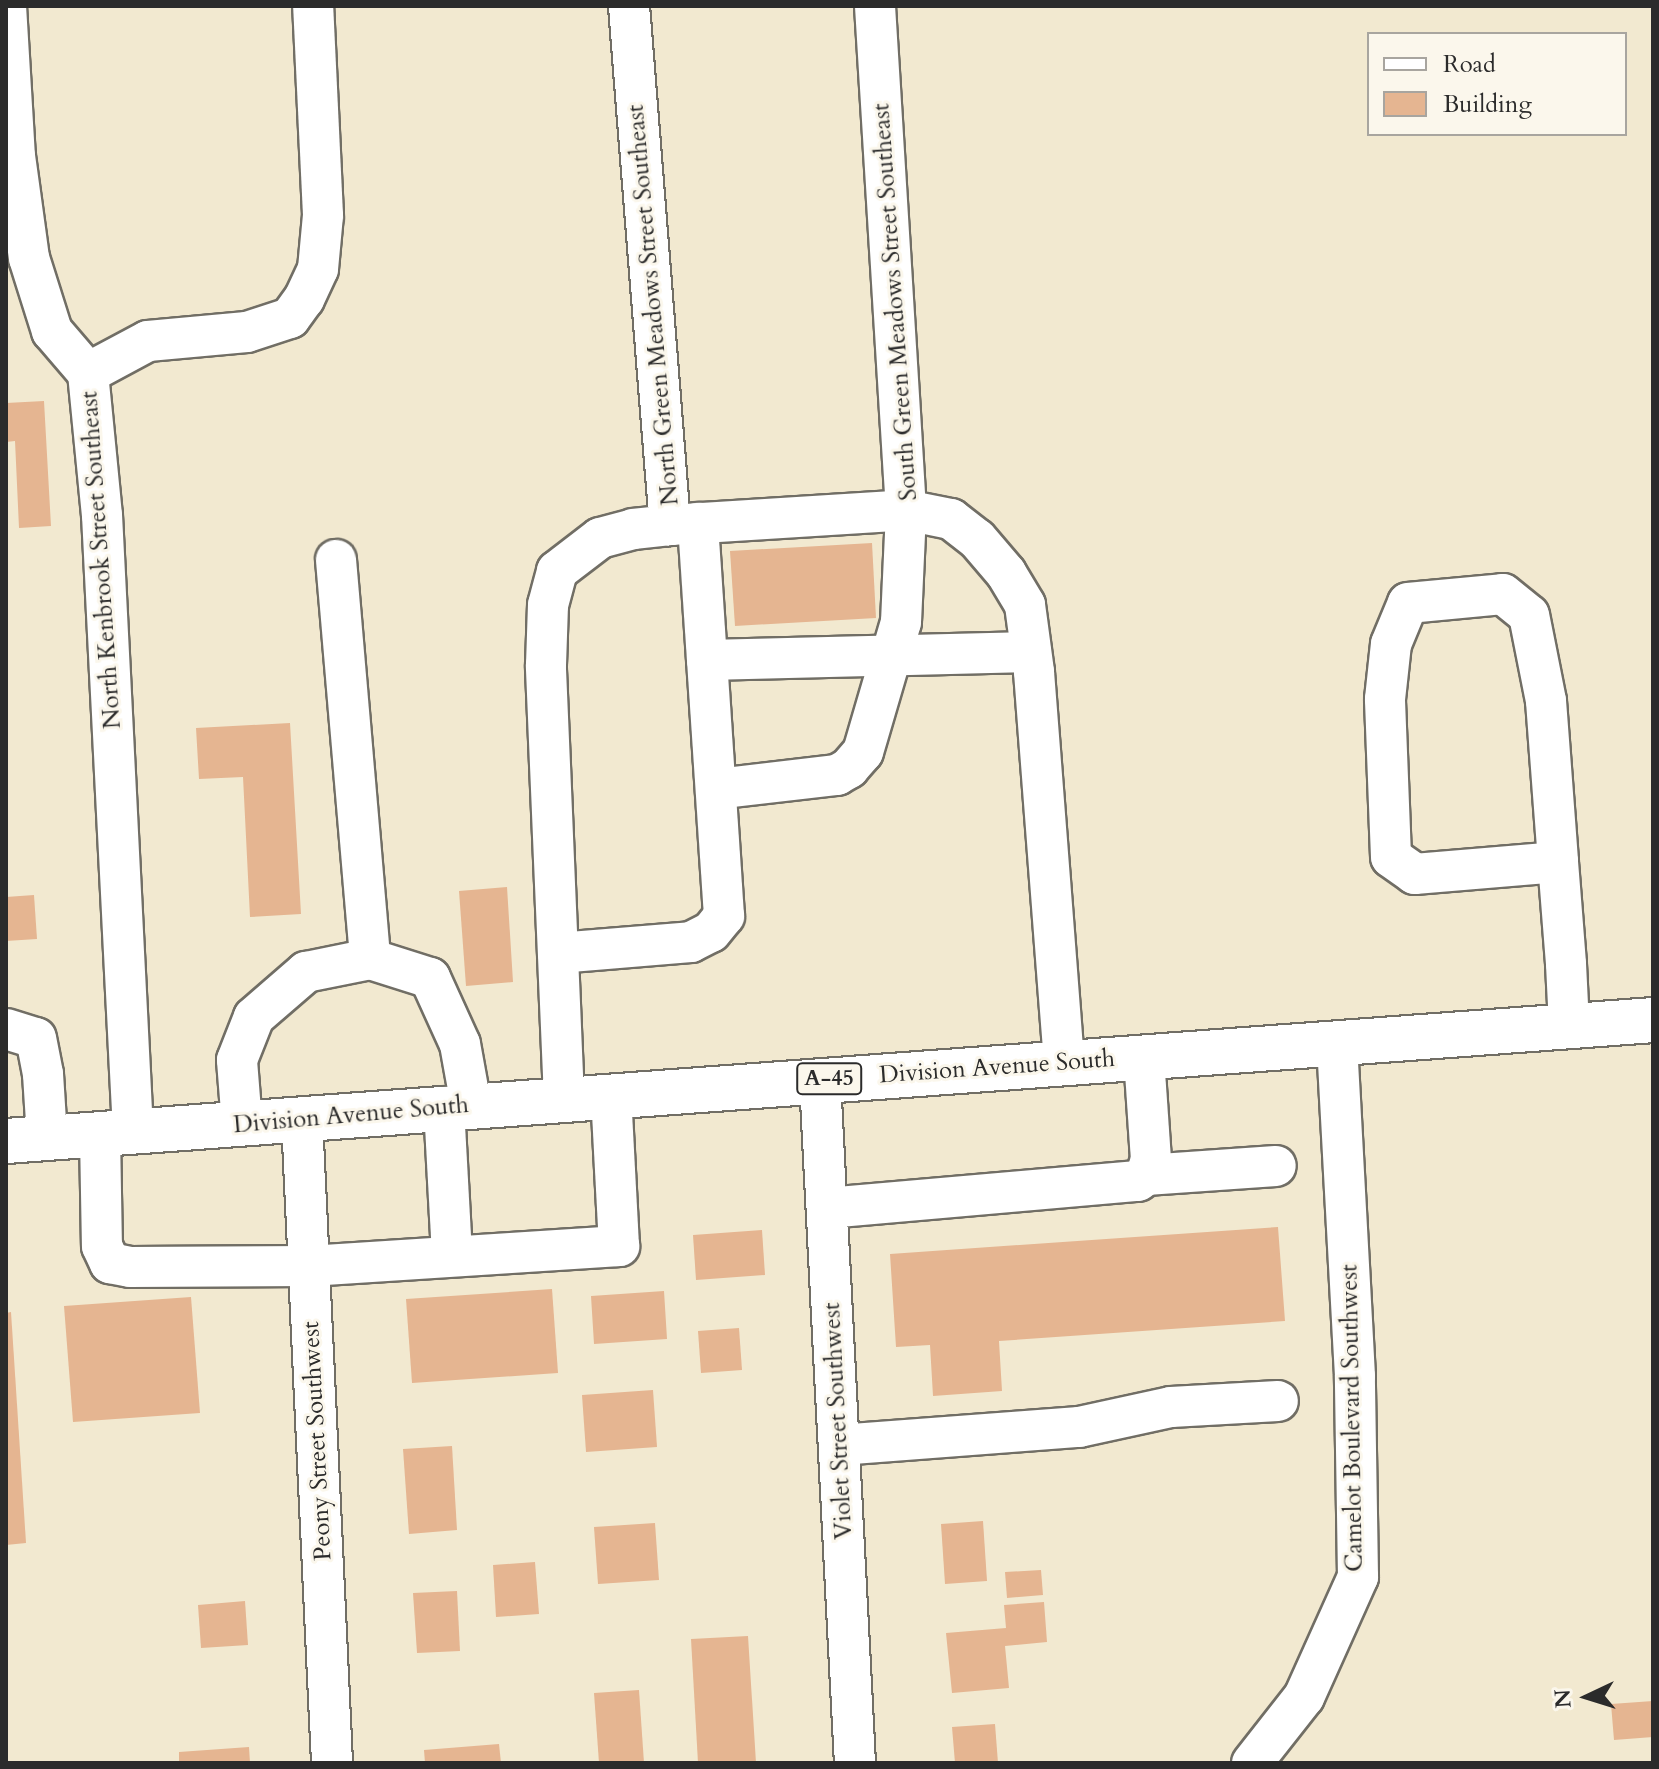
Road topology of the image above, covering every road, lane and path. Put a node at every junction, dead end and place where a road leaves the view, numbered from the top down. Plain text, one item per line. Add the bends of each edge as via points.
1 (6, 6) edge
2 (313, 6) edge
3 (629, 6) edge
4 (875, 6) edge
5 (88, 373) junction
6 (906, 510) junction
7 (684, 524) junction
8 (336, 560) dead end
9 (1031, 652) junction
10 (891, 657) junction
11 (707, 660) junction
12 (716, 789) junction
13 (1558, 862) junction
14 (558, 953) junction
15 (370, 959) junction
16 (1653, 1020) edge
17 (1569, 1026) junction
18 (6, 1029) edge
19 (1337, 1043) junction
20 (1144, 1056) junction
21 (1064, 1062) junction
22 (820, 1080) junction
23 (611, 1095) junction
24 (564, 1099) junction
25 (458, 1106) junction
26 (302, 1119) junction
27 (242, 1124) junction
28 (117, 1133) junction
29 (26, 1140) edge
30 (1276, 1166) dead end
31 (1146, 1175) junction
32 (827, 1208) junction
33 (452, 1255) junction
34 (309, 1266) junction
35 (1278, 1401) dead end
36 (839, 1445) junction
37 (332, 1763) edge
38 (855, 1763) edge
39 (1252, 1763) edge

1 - 5 street, North Kenbrook Street Southeast via 15,156 29,258 52,331
2 - 5 street via 323,215 318,269 304,299 290,318 247,332 148,341
3 - 7 street, North Green Meadows Street Southeast
4 - 6 street, South Green Meadows Street Southeast
5 - 28 street, North Kenbrook Street Southeast via 102,515
6 - 7 street
6 - 9 street, South Green Meadows Street Southeast via 951,519 977,539 1025,605
6 - 10 street via 901,622
7 - 11 street
7 - 14 street, North Green Meadows Street Southeast via 600,538 557,571 548,605 546,665
8 - 15 street
9 - 10 street
9 - 21 street, South Green Meadows Street Southeast
10 - 11 street
10 - 12 street via 863,752 849,768 837,775
11 - 12 street
12 - 14 street via 724,916 711,932 673,946
13 - 13 street via 1546,701 1529,615 1503,594 1408,603 1391,644 1385,699 1391,857 1415,874
13 - 17 street
14 - 24 street, North Green Meadows Street Southeast
15 - 25 street via 430,978 460,1044
15 - 27 street via 306,972 254,1017 237,1060
16 - 17 main road, Division Avenue South / A-45
17 - 19 main road, Division Avenue South / A-45
18 - 29 street via 36,1038 43,1074
19 - 20 main road, Division Avenue South / A-45
19 - 39 street, Camelot Boulevard Southwest via 1355,1376 1358,1577 1304,1697
20 - 21 main road, Division Avenue South / A-45
20 - 31 street via 1151,1160
21 - 22 main road, Division Avenue South / A-45
22 - 23 main road, Division Avenue South / A-45
22 - 32 street, Violet Street Southwest
23 - 24 main road, Division Avenue South / A-45
23 - 33 street via 619,1246
24 - 25 main road, Division Avenue South / A-45
25 - 26 main road, Division Avenue South / A-45
25 - 33 street
26 - 27 main road, Division Avenue South / A-45
26 - 34 street, Peony Street Southwest
27 - 28 main road, Division Avenue South / A-45
28 - 29 main road, Division Avenue South / A-45
28 - 34 street, North Kenbrook Street Southeast via 102,1246 110,1263
30 - 31 street
31 - 32 street via 1138,1181
32 - 36 street, Violet Street Southwest
33 - 34 street
34 - 37 street, Peony Street Southwest
35 - 36 street via 1171,1407 1079,1427
36 - 38 street, Violet Street Southwest

